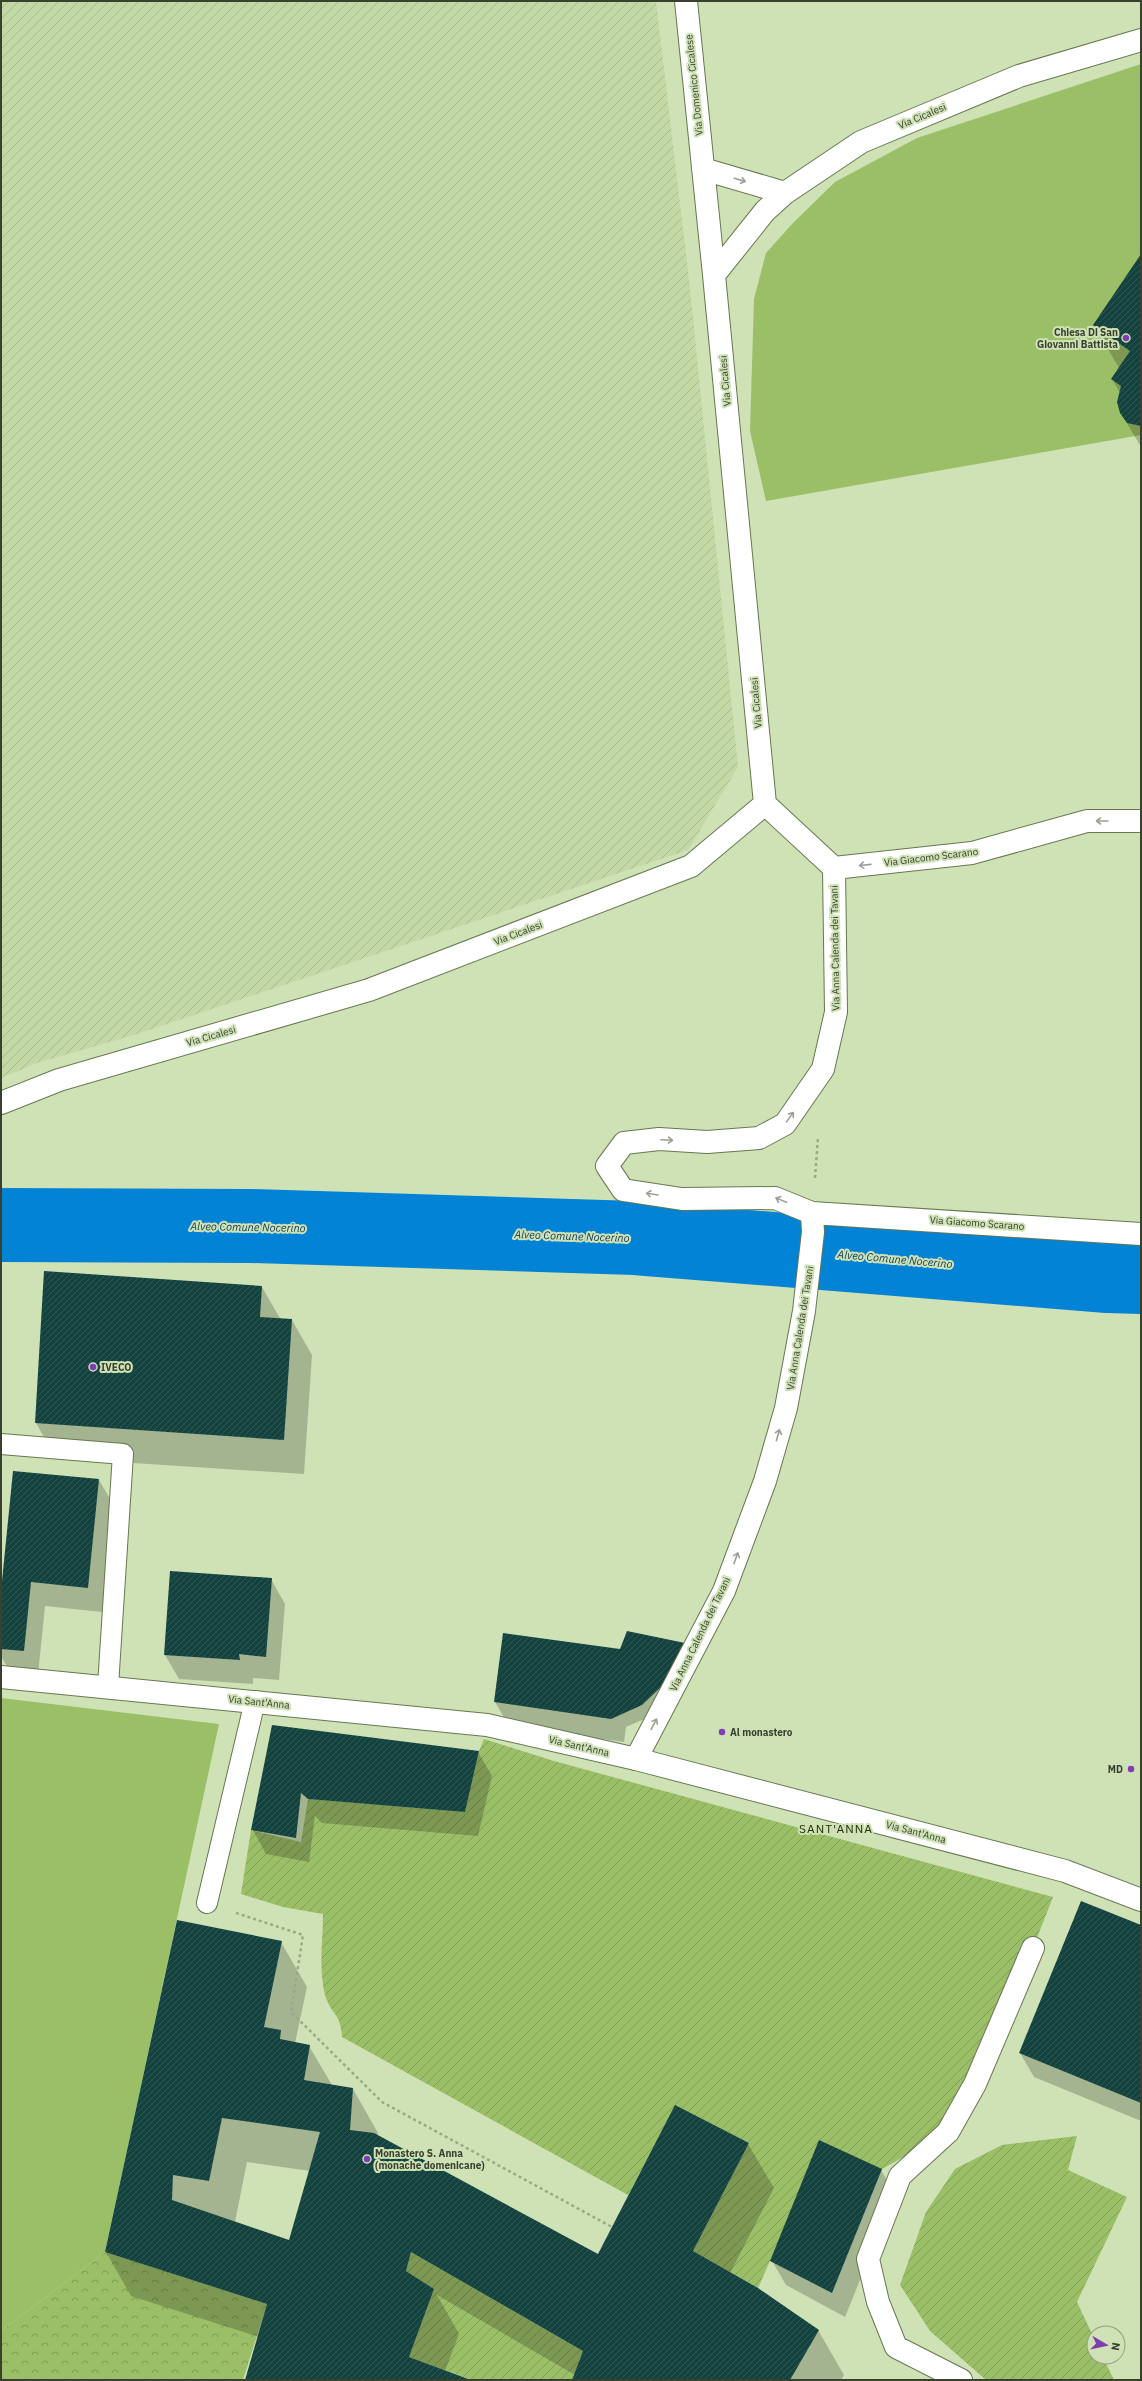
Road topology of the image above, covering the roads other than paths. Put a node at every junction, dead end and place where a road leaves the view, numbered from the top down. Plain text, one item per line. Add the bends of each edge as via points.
1 (686, 1) edge
2 (1141, 40) edge
3 (703, 169) junction
4 (785, 193) junction
5 (714, 275) junction
6 (765, 804) junction
7 (1141, 821) edge
8 (834, 868) junction
9 (1, 1103) edge
10 (813, 1222) junction
11 (1141, 1234) edge
12 (1, 1444) edge
13 (1, 1677) edge
14 (108, 1686) junction
15 (255, 1701) junction
16 (636, 1759) junction
17 (1141, 1900) edge
18 (207, 1903) road end
19 (1033, 1948) dead end
20 (961, 2380) edge

1 - 3 street, Via Domenico Cicalese
2 - 4 street, Via Cicalesi via 1018,76 861,142
3 -> 4 street
3 - 5 street, Via Domenico Cicalese
4 - 5 street, Via Cicalesi via 765,211
5 - 6 street, Via Cicalesi
6 - 8 street
6 - 9 street, Via Cicalesi via 691,866 684,869 369,990 59,1080
7 -> 8 street, Via Giacomo Scarano via 1087,821 972,853
10 -> 8 street, Via Anna Calenda dei Tavani via 775,1198 682,1199 623,1190 607,1166 624,1143 659,1139 707,1142 759,1138 785,1124 823,1069 836,1012
10 - 11 street, Via Giacomo Scarano
16 -> 10 street, Via Anna Calenda dei Tavani via 724,1591 760,1495 786,1408 808,1290
12 - 14 lane via 123,1454
13 - 14 street, Via Sant'Anna
14 - 15 street, Via Sant'Anna
15 - 16 street, Via Sant'Anna via 488,1725
15 - 18 lane
16 - 17 street, Via Sant'Anna via 1065,1871
19 - 20 street via 975,2084 948,2132 900,2176 868,2259 878,2302 896,2347

